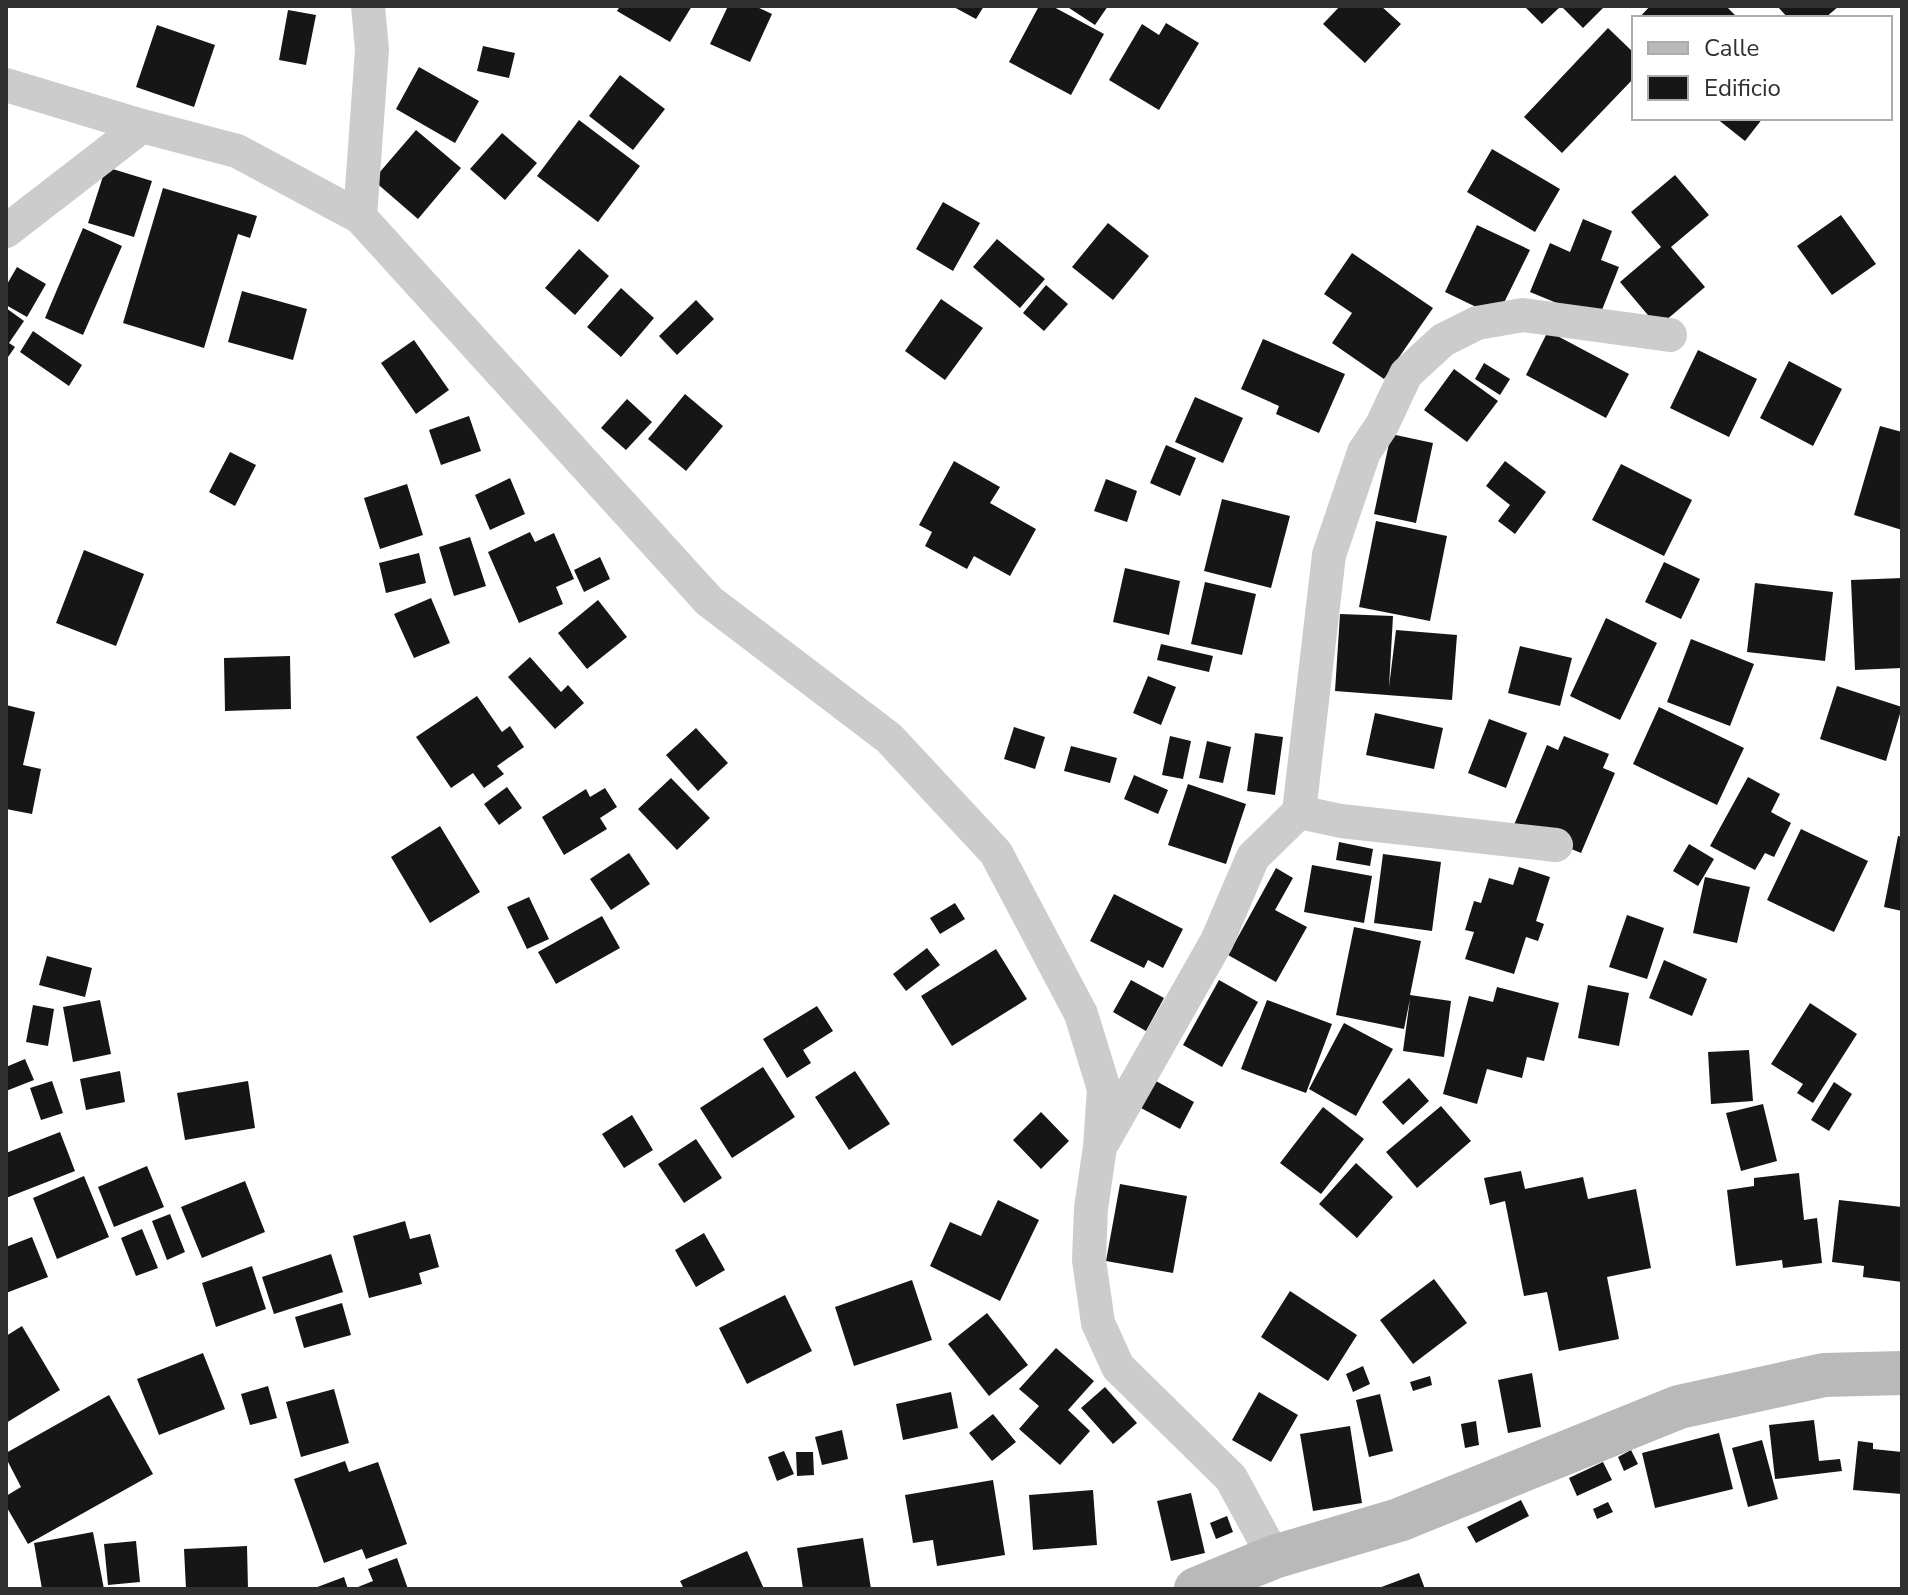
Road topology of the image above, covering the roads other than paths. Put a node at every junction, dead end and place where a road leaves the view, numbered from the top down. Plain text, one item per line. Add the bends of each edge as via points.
1 (368, 6) edge
2 (6, 85) edge
3 (142, 126) junction
4 (360, 217) junction
5 (6, 231) edge
6 (1670, 335) dead end
7 (1299, 812) junction
8 (1556, 845) dead end
9 (1100, 1147) junction
10 (1902, 1373) edge
11 (1274, 1557) junction
12 (1196, 1589) edge

1 - 4 street via 372,50
2 - 3 street
3 - 4 street via 237,151
3 - 5 street
4 - 9 street via 709,601 889,738 996,853 1081,1014 1104,1089
6 - 7 street via 1523,315 1477,323 1443,340 1406,374 1364,452 1329,555
7 - 8 street
7 - 9 street via 1253,857 1217,941
9 - 11 street via 1089,1260 1098,1323 1118,1367 1231,1478
10 - 11 main road via 1824,1375 1679,1407 1399,1520
11 - 12 main road

